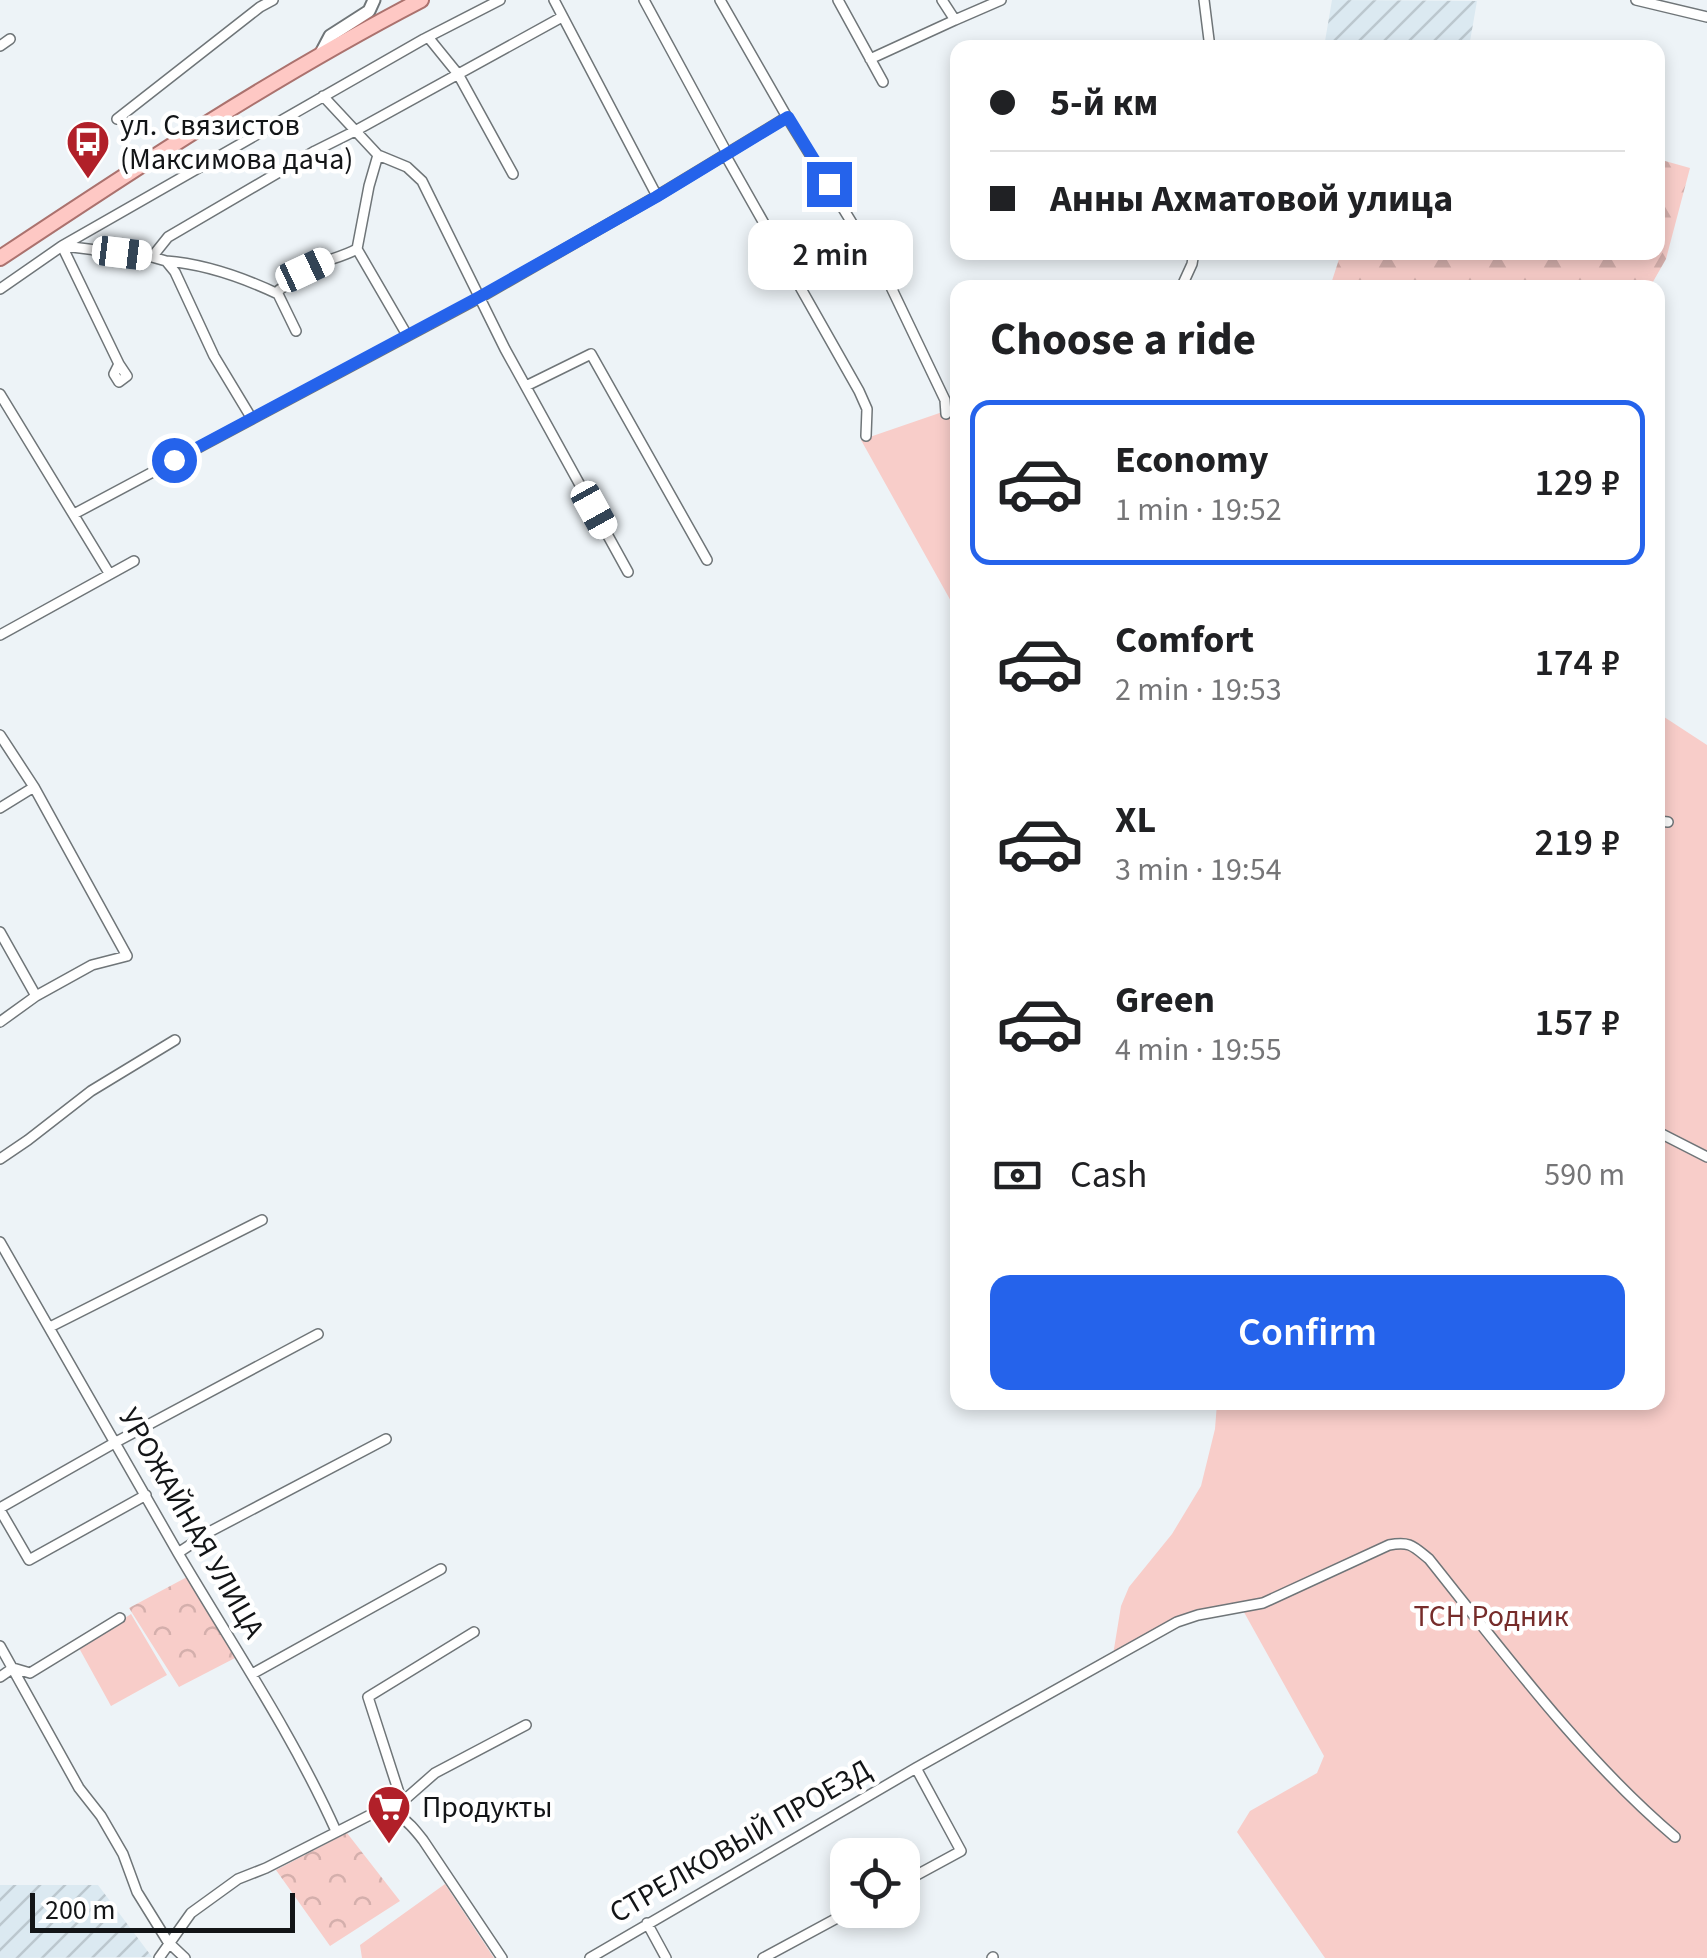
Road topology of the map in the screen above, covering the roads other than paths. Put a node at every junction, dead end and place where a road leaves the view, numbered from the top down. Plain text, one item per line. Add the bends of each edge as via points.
1 (274, 0) edge
2 (374, 0) edge
3 (420, 0) edge
4 (500, 0) edge
5 (554, 0) edge
6 (644, 0) edge
7 (720, 0) edge
8 (838, 0) edge
9 (942, 0) edge
10 (1001, 0) edge
11 (1204, 0) edge
12 (1636, 0) edge
13 (397, 6) edge
14 (562, 17) junction
15 (1707, 18) edge
16 (956, 20) junction
17 (428, 37) junction
18 (10, 39) dead end
19 (1209, 40) edge
20 (0, 46) edge
21 (320, 55) junction
22 (870, 60) junction
23 (458, 74) junction
24 (883, 82) dead end
25 (323, 96) junction
26 (788, 117) junction
27 (117, 119) dead end
28 (355, 132) junction
29 (727, 153) junction
30 (378, 155) junction
31 (512, 174) dead end
32 (657, 196) junction
33 (62, 246) junction
34 (357, 249) junction
35 (152, 256) junction
36 (0, 258) edge
37 (166, 261) junction
38 (0, 289) edge
39 (278, 294) junction
40 (481, 296) junction
41 (296, 331) dead end
42 (407, 335) junction
43 (119, 364) dead end
44 (526, 386) junction
45 (0, 394) edge
46 (946, 414) dead end
47 (14, 416) junction
48 (252, 419) junction
49 (0, 423) edge
50 (866, 436) dead end
51 (74, 514) junction
52 (707, 560) dead end
53 (134, 561) dead end
54 (628, 572) dead end
55 (109, 573) junction
56 (0, 635) edge
57 (0, 735) edge
58 (34, 787) junction
59 (0, 808) edge
60 (0, 932) edge
61 (36, 996) junction
62 (0, 1022) edge
63 (175, 1040) dead end
64 (1665, 1136) edge
65 (1707, 1157) edge
66 (0, 1158) edge
67 (262, 1220) dead end
68 (0, 1242) edge
69 (50, 1327) junction
70 (318, 1334) dead end
71 (386, 1440) dead end
72 (116, 1442) junction
73 (146, 1495) junction
74 (0, 1509) edge
75 (178, 1553) junction
76 (442, 1569) dead end
77 (120, 1618) dead end
78 (474, 1632) dead end
79 (0, 1646) edge
80 (13, 1668) junction
81 (252, 1674) junction
82 (0, 1677) edge
83 (526, 1725) dead end
84 (916, 1768) junction
85 (402, 1802) junction
86 (398, 1816) junction
87 (336, 1831) junction
88 (1674, 1837) dead end
89 (920, 1873) edge
90 (830, 1922) edge
91 (647, 1924) junction
92 (168, 1942) junction
93 (159, 1958) edge
94 (185, 1958) edge
95 (502, 1958) edge
96 (590, 1958) edge
97 (666, 1958) edge
98 (762, 1958) edge

1 - 27 street
2 - 21 street via 370,11 330,36
3 - 13 main road
4 - 17 street
5 - 14 street
6 - 29 street
7 - 26 street
8 - 22 street
9 - 16 street
10 - 16 street
11 - 19 street
12 - 15 street
13 - 21 main road
14 - 23 street
14 - 32 street
16 - 22 street
17 - 23 street
17 - 25 street
18 - 20 street
21 - 36 main road
22 - 24 street
23 - 28 street
23 - 31 street
25 - 28 street
25 - 33 street
26 - 29 street
26 - 46 street via 890,285
28 - 30 street
28 - 35 street via 168,237
29 - 32 street
29 - 50 street via 860,392
30 - 34 street
30 - 40 street via 407,166 422,181
32 - 40 street
33 - 35 street
33 - 38 street
33 - 43 street
34 - 39 street via 305,270
34 - 42 street
35 - 37 street
37 - 39 street via 236,275
37 - 48 street
39 - 41 street
40 - 42 street
40 - 44 street
42 - 48 street
44 - 52 street via 591,354
44 - 54 street
45 - 47 street
47 - 49 street
47 - 51 street
48 - 51 street
51 - 55 street
53 - 55 street
55 - 56 street
57 - 58 street
58 - 59 street
58 - 61 street via 127,956 92,965
60 - 61 street
61 - 62 street
63 - 66 street
64 - 65 street
67 - 69 street
68 - 69 street, УРОЖАЙНАЯ УЛИЦА
69 - 72 street, УРОЖАЙНАЯ УЛИЦА
70 - 72 street
71 - 75 street
72 - 73 street, УРОЖАЙНАЯ УЛИЦА
72 - 74 street
73 - 74 street via 29,1560
73 - 75 street, УРОЖАЙНАЯ УЛИЦА
75 - 81 street, УРОЖАЙНАЯ УЛИЦА
76 - 81 street
77 - 80 street via 30,1672
78 - 85 street via 368,1698
79 - 80 street
80 - 82 street
80 - 92 street
81 - 87 street, УРОЖАЙНАЯ УЛИЦА
83 - 85 street via 435,1773
84 - 88 street, СТРЕЛКОВЫЙ ПРОЕЗД via 1177,1622 1263,1603 1403,1542 1429,1559 1588,1751
84 - 89 street via 961,1851
84 - 91 street, СТРЕЛКОВЫЙ ПРОЕЗД
85 - 86 street
86 - 87 street via 370,1815
86 - 95 street via 422,1840
87 - 92 street via 238,1879 191,1913
90 - 98 street
91 - 96 street, СТРЕЛКОВЫЙ ПРОЕЗД
91 - 97 street
92 - 93 street
92 - 94 street

